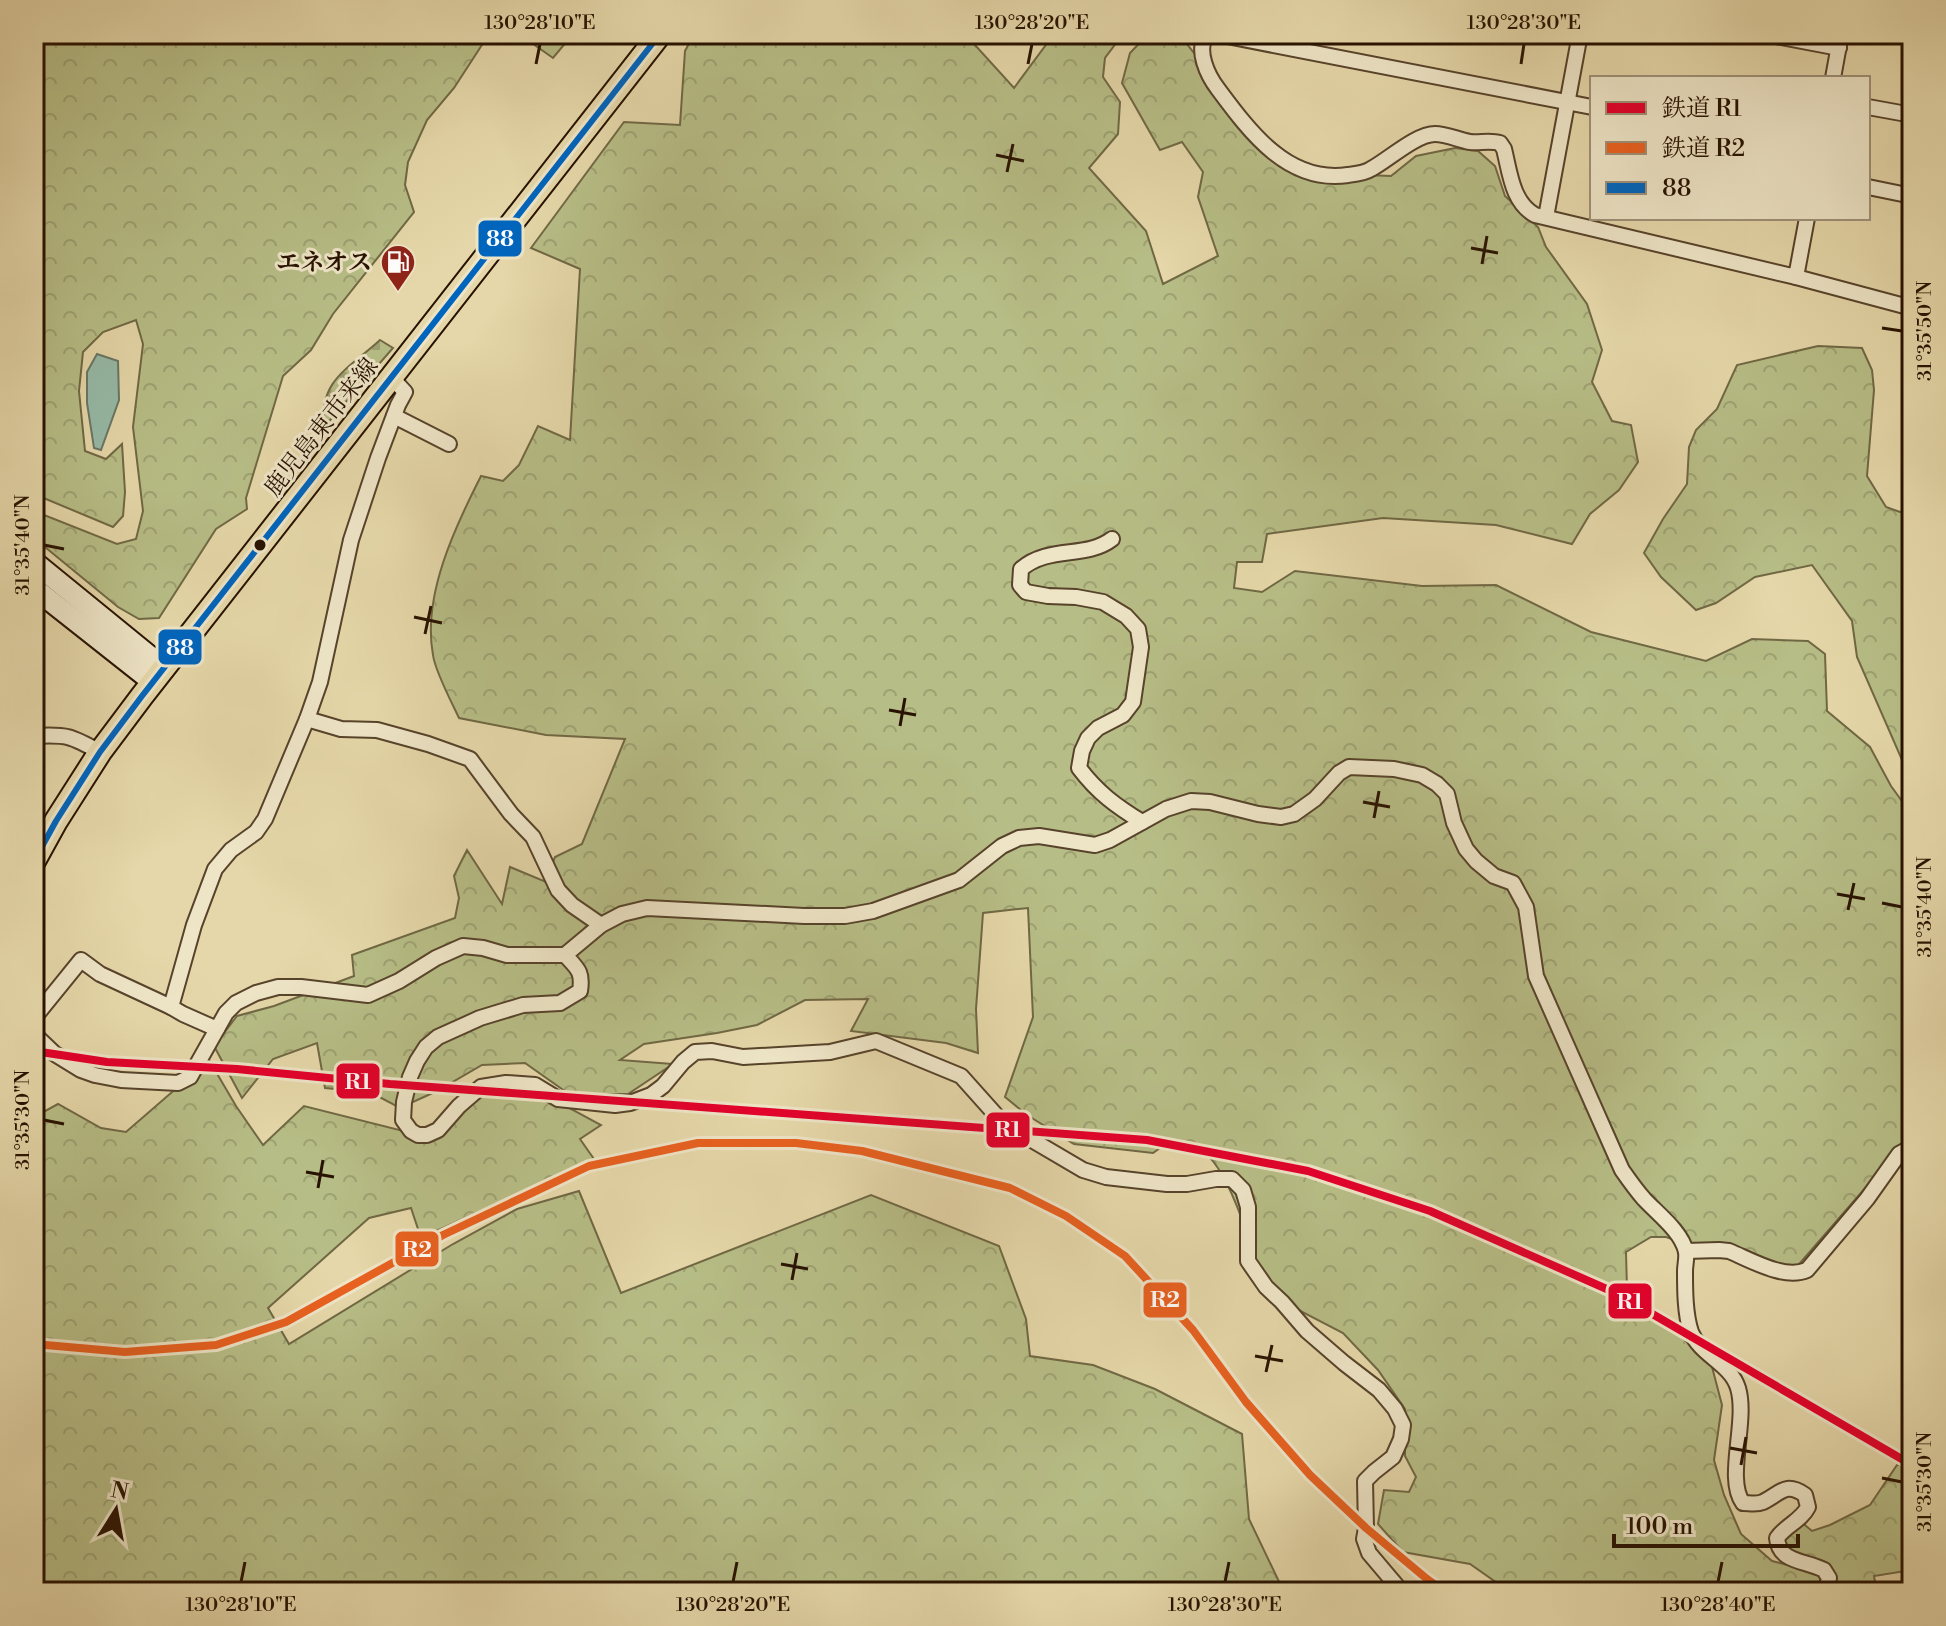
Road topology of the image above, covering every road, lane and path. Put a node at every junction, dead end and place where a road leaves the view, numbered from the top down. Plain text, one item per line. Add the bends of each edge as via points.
1 (660, 34) edge
2 (1207, 34) edge
3 (1217, 34) edge
4 (1580, 34) edge
5 (1765, 34) edge
6 (1840, 41) edge
7 (1833, 76) edge
8 (1568, 102) junction
9 (1590, 107) edge
10 (1870, 107) edge
11 (1912, 115) edge
12 (1870, 187) edge
13 (1912, 196) edge
14 (1546, 217) junction
15 (1807, 220) edge
16 (1796, 277) junction
17 (1912, 308) edge
18 (392, 378) junction
19 (394, 416) junction
20 (449, 444) dead end
21 (1112, 539) dead end
22 (34, 562) edge
23 (34, 588) edge
24 (159, 675) junction
25 (307, 719) junction
26 (34, 736) edge
27 (100, 752) junction
28 (1142, 822) junction
29 (34, 861) edge
30 (601, 925) junction
31 (565, 955) junction
32 (171, 1007) junction
33 (34, 1018) edge
34 (217, 1029) junction
35 (34, 1034) edge
36 (1912, 1147) edge
37 (1686, 1251) junction
38 (1402, 1592) edge
39 (1825, 1592) edge

1 - 18 main road, 鹿児島東市来線
2 - 14 street via 1202,52 1209,77 1246,126 1293,167 1336,177 1368,172 1433,133 1472,143 1493,141 1504,149 1516,196 1526,210
3 - 8 street
4 - 8 street
5 - 6 street
6 - 7 street
8 - 9 street
8 - 14 street
10 - 11 street
12 - 13 street
14 - 16 street
15 - 16 street
16 - 17 street
18 - 19 street via 405,392
18 - 24 main road, 鹿児島東市来線
19 - 20 street
19 - 25 street via 351,540
21 - 28 street via 1027,564 1021,569 1020,585 1026,592 1103,602 1138,629 1141,647 1133,702 1088,738 1079,768 1110,802
22 - 24 main road
23 - 24 main road
24 - 27 main road, 鹿児島東市来線
25 - 30 street via 341,729 377,730 470,759 533,837 558,890
25 - 32 street via 265,819 215,869
26 - 27 street via 74,738
27 - 29 main road, 鹿児島東市来線
28 - 30 street via 1095,845 1019,838 959,880 873,911 804,916 647,908
28 - 37 street via 1191,801 1281,817 1294,814 1349,767 1394,769 1437,784 1447,794 1466,849 1494,876 1513,883 1526,907 1536,976 1622,1170
30 - 31 street
31 - 34 street via 507,955 463,946 368,995 301,987 256,993 236,1003
31 - 38 street via 582,978 580,991 570,999 505,1009 426,1047 404,1102 403,1120 411,1131 427,1135 438,1130 481,1087 535,1085 558,1099 615,1105 651,1095 695,1052 743,1057 830,1052 876,1041 961,1076 1003,1123 1083,1170 1167,1184 1232,1179 1243,1190 1248,1207 1248,1261 1266,1287 1316,1339 1379,1390 1403,1425 1393,1457 1365,1481 1364,1539 1369,1553
32 - 33 street via 81,960
32 - 34 street
34 - 35 street via 190,1077 178,1083 95,1075 55,1054
36 - 37 street via 1899,1154 1807,1270 1785,1273 1729,1251
37 - 39 street via 1692,1333 1738,1387 1737,1495 1743,1503 1759,1504 1784,1489 1805,1495 1808,1507 1777,1538 1778,1548 1784,1556 1824,1570 1829,1578

